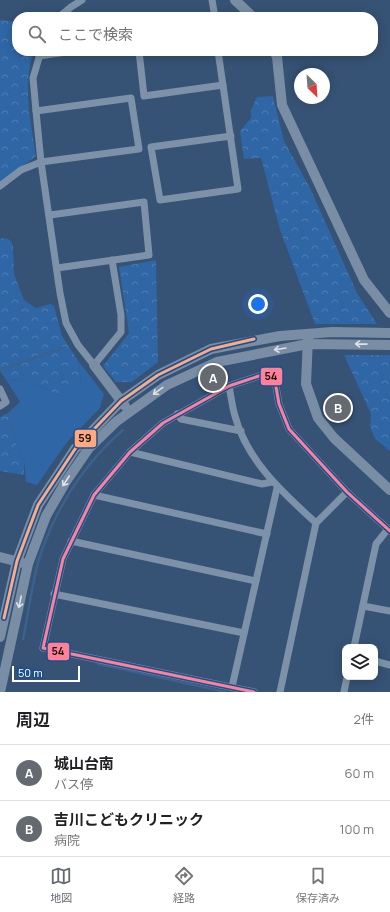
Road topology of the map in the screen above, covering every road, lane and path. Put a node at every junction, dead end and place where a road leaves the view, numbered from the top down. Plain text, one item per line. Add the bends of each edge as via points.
1 (82, 0) edge
2 (212, 0) edge
3 (235, 0) edge
4 (65, 12) edge
5 (214, 12) edge
6 (248, 12) edge
7 (39, 56) edge
8 (139, 56) edge
9 (219, 56) edge
10 (276, 56) edge
11 (223, 85) junction
12 (36, 111) junction
13 (231, 136) junction
14 (41, 162) junction
15 (0, 186) edge
16 (50, 215) junction
17 (112, 260) junction
18 (57, 268) junction
19 (390, 313) edge
20 (390, 332) edge
21 (308, 333) junction
22 (308, 344) junction
23 (390, 345) edge
24 (94, 366) junction
25 (230, 386) junction
26 (0, 389) edge
27 (121, 401) junction
28 (0, 406) edge
29 (130, 412) junction
30 (177, 414) junction
31 (241, 431) junction
32 (130, 452) junction
33 (272, 482) junction
34 (277, 488) junction
35 (390, 490) edge
36 (347, 492) junction
37 (94, 495) junction
38 (316, 523) junction
39 (389, 530) edge
40 (267, 534) junction
41 (71, 541) junction
42 (0, 557) edge
43 (17, 561) junction
44 (28, 564) junction
45 (256, 581) junction
46 (54, 594) junction
47 (363, 606) junction
48 (390, 611) edge
49 (244, 633) junction
50 (0, 638) edge
51 (355, 644) edge
52 (378, 662) edge
53 (390, 665) edge
54 (346, 680) edge
55 (232, 687) junction
56 (0, 692) edge
57 (254, 692) edge
58 (280, 692) edge
59 (344, 692) edge

1 - 4 street
2 - 5 street
3 - 6 street
7 - 12 street via 33,78
8 - 11 street via 144,96
9 - 11 street
10 - 19 street via 282,105 364,280
11 - 13 street
12 - 14 street
12 - 14 street via 131,98 139,149
13 - 13 street via 151,147 160,200 238,189
14 - 15 street via 21,170
14 - 16 street
16 - 17 street via 144,202 150,255
16 - 18 street
17 - 18 street
17 - 24 street via 121,332
18 - 24 street via 66,323
20 - 21 street
21 - 22 street
21 - 27 street via 264,337 211,349 158,375
23 -> 22 street
22 -> 29 street via 217,362 167,385
22 - 35 street via 306,384 318,418 334,438
24 - 27 street
25 - 30 street
25 - 31 street via 235,416
25 - 36 street via 268,373 275,381 279,404 289,429
26 - 28 street via 6,402
27 - 29 street
27 - 43 street via 75,449 58,474 38,506
29 -> 44 street via 89,448 65,483 46,516
30 - 31 street via 180,419
30 - 32 street
31 - 33 street
32 - 33 street via 262,484
32 - 37 street
33 - 34 street
34 - 38 street
34 - 40 street
36 - 38 street
36 - 39 street
37 - 40 street
37 - 41 street
38 - 58 street
39 - 47 street via 376,544
40 - 45 street
41 - 45 street
41 - 46 street via 63,559
42 - 43 street
43 - 44 street
43 - 50 street
44 -> 56 street
45 - 49 street
46 - 49 street
46 - 55 street via 43,648
47 - 48 street
47 - 51 street
49 - 55 street
52 - 53 street
54 - 59 street
55 - 57 street

